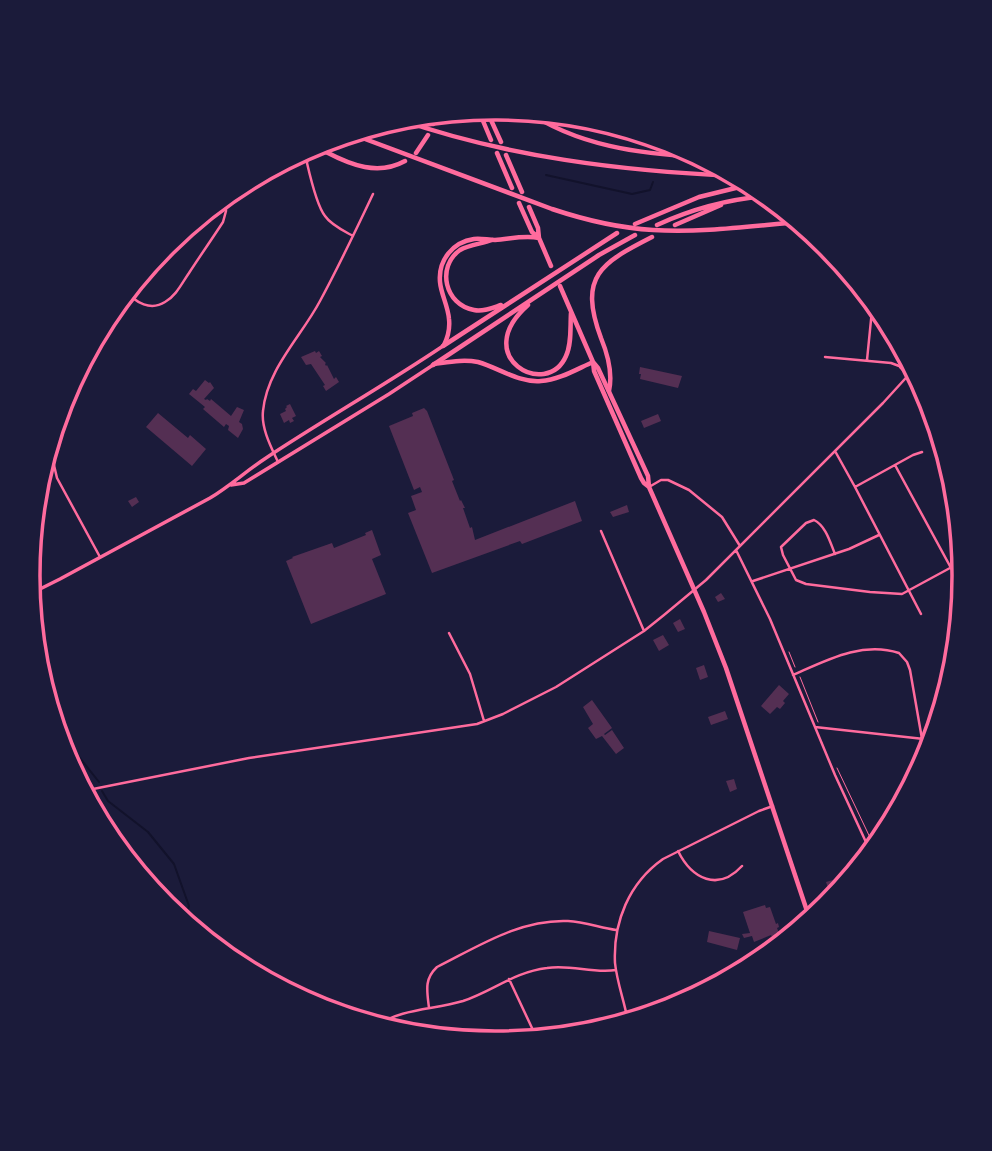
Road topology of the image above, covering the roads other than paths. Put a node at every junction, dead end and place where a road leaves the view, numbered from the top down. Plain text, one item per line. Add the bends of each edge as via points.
1 (483, 120) edge
2 (491, 120) edge
3 (549, 123) edge
4 (422, 126) edge
5 (428, 135) dead end
6 (365, 139) edge
7 (491, 140) dead end
8 (501, 142) dead end
9 (326, 152) edge
10 (416, 153) dead end
11 (497, 153) dead end
12 (671, 154) edge
13 (506, 155) dead end
14 (307, 161) edge
15 (405, 161) dead end
16 (711, 174) edge
17 (512, 188) dead end
18 (735, 188) edge
19 (522, 192) dead end
20 (373, 194) dead end
21 (750, 198) edge
22 (742, 199) junction
23 (519, 203) dead end
24 (529, 207) dead end
25 (226, 209) edge
26 (635, 223) dead end
27 (784, 223) edge
28 (656, 225) dead end
29 (675, 225) dead end
30 (617, 233) dead end
31 (635, 235) dead end
32 (353, 236) junction
33 (652, 237) dead end
34 (539, 238) junction
35 (492, 240) junction
36 (551, 265) dead end
37 (560, 286) dead end
38 (542, 293) junction
39 (133, 299) edge
40 (514, 299) junction
41 (572, 313) junction
42 (871, 317) edge
43 (443, 346) junction
44 (825, 357) dead end
45 (867, 360) junction
46 (593, 362) junction
47 (433, 365) junction
48 (900, 366) edge
49 (907, 378) edge
50 (609, 391) junction
51 (835, 451) junction
52 (922, 452) dead end
53 (274, 453) junction
54 (278, 462) junction
55 (895, 465) junction
56 (54, 466) edge
57 (231, 485) junction
58 (649, 486) junction
59 (855, 487) junction
60 (601, 531) dead end
61 (880, 536) junction
62 (740, 546) junction
63 (736, 550) junction
64 (835, 554) junction
65 (100, 557) junction
66 (950, 568) junction
67 (790, 569) junction
68 (952, 571) edge
69 (752, 581) junction
70 (40, 589) edge
71 (694, 590) junction
72 (908, 591) junction
73 (921, 614) dead end
74 (644, 631) junction
75 (449, 632) dead end
76 (793, 676) junction
77 (484, 721) junction
78 (815, 727) junction
79 (922, 738) edge
80 (922, 739) edge
81 (93, 789) edge
82 (773, 806) junction
83 (866, 842) edge
84 (678, 851) junction
85 (742, 866) dead end
86 (806, 909) edge
87 (617, 930) junction
88 (616, 970) junction
89 (509, 979) junction
90 (429, 1008) junction
91 (626, 1012) edge
92 (390, 1018) edge
93 (532, 1029) edge

1 - 7 highway
2 - 8 highway
3 - 12 highway via 603,145
4 - 16 highway via 516,152
5 - 10 highway
6 - 27 highway via 604,224 681,231
9 - 15 highway via 369,168
11 - 17 highway
13 - 19 highway
14 - 32 street via 325,217
18 - 26 highway via 699,197
20 - 32 street
21 - 22 highway
22 - 28 highway via 700,208
22 - 29 highway
23 - 34 highway
24 - 34 highway
25 - 39 street via 223,222 172,298 158,306
30 - 40 highway
31 - 38 highway
32 - 53 street via 272,380 262,416
33 - 50 highway via 612,259 593,287 592,311 607,356
34 - 35 highway
34 - 36 highway
35 - 40 highway via 465,247 454,256 446,272 448,290 459,304 476,310
35 - 43 highway via 463,242 443,260 440,281 450,324
37 - 41 highway
38 - 41 highway via 514,318 507,336 508,354 522,370 544,373 562,363
38 - 47 highway
40 - 43 highway
41 - 46 highway
42 - 45 street
43 - 53 main road
44 - 45 street
45 - 48 street
46 - 47 highway via 541,381 470,361
46 - 50 highway
46 - 58 highway via 641,478
47 - 54 main road
49 - 51 street
50 - 58 highway
51 - 59 street
51 - 62 street
52 - 55 street
53 - 54 street
53 - 57 main road
54 - 57 main road via 244,483
55 - 59 street
55 - 66 street
56 - 65 street
57 - 65 main road
58 - 62 street via 667,480 688,489 722,517
58 - 71 highway
59 - 61 street
60 - 74 street
61 - 64 street
61 - 72 street
62 - 63 street
63 - 69 street
63 - 71 street
64 - 67 street
64 - 67 street via 824,528 814,520 781,547
65 - 70 main road
66 - 68 street
66 - 72 street
67 - 69 street
67 - 72 street via 796,580 806,584 870,592
69 - 76 street
71 - 74 street
71 - 82 highway
72 - 73 street
74 - 77 street via 556,687
75 - 77 street via 471,678
76 - 78 street
76 - 79 street via 862,650 900,653 910,670
77 - 81 street via 249,758
78 - 80 street
78 - 83 street
82 - 84 street
82 - 86 highway
84 - 85 street via 690,869 706,878 722,880
84 - 87 street via 641,878 625,904
87 - 88 street
87 - 90 street via 572,921 523,926 431,972 426,986
88 - 89 street via 553,967
88 - 91 street
89 - 90 street via 463,1001
89 - 93 street
90 - 92 street

